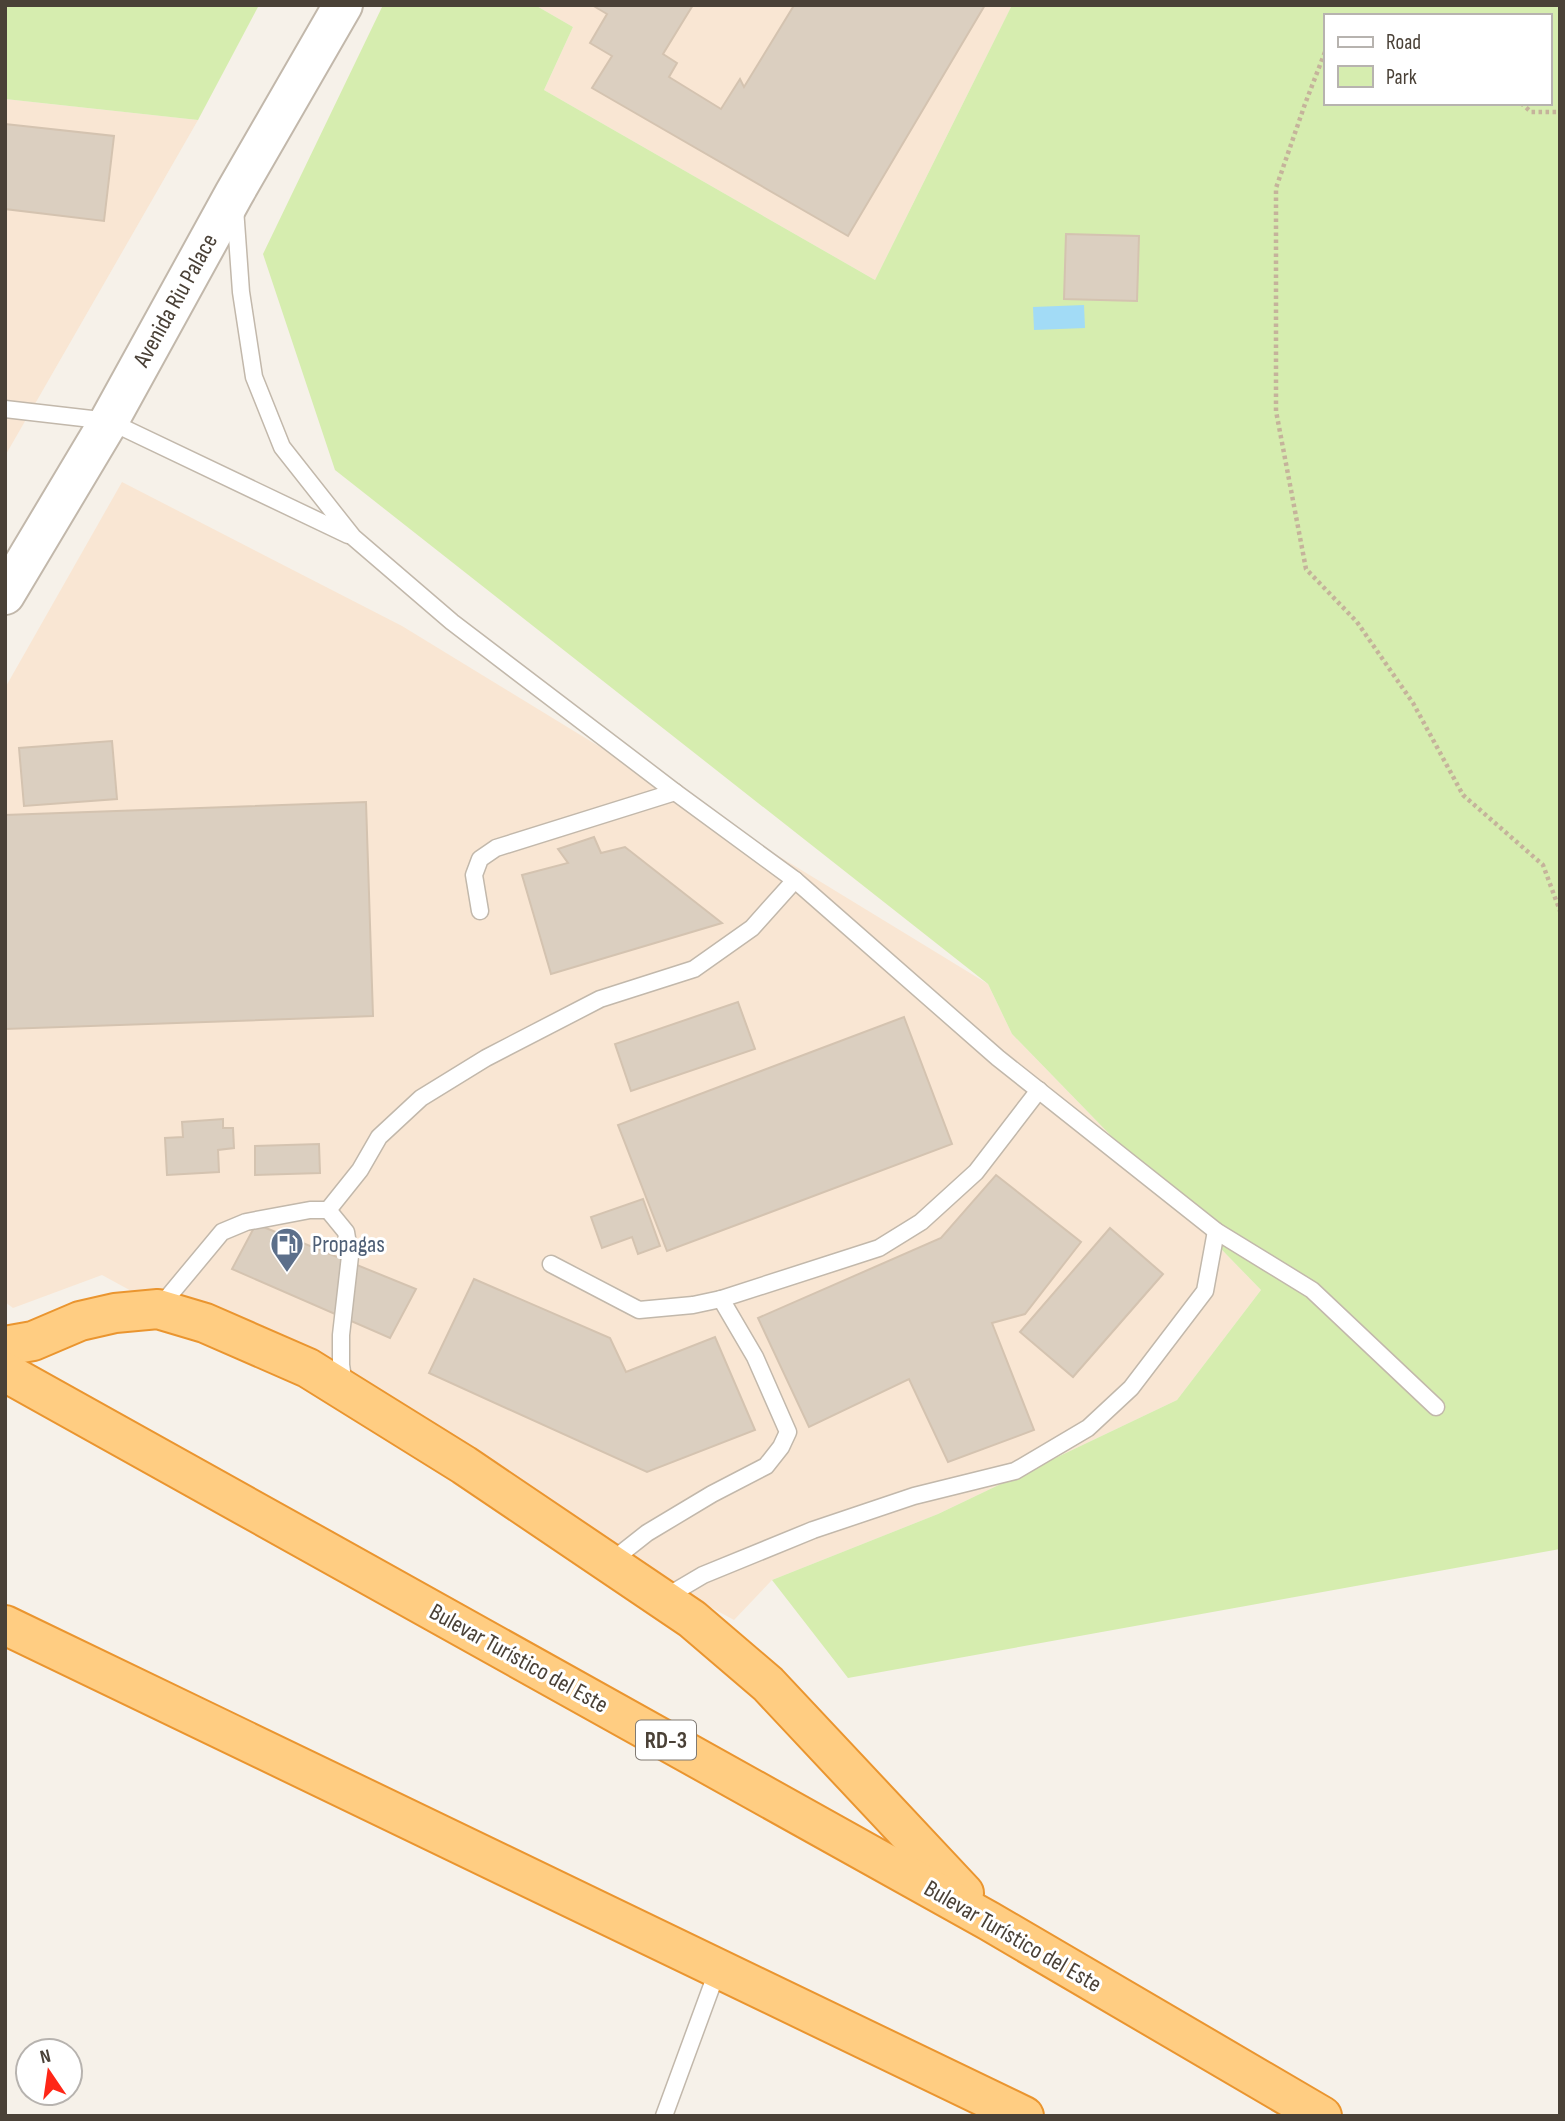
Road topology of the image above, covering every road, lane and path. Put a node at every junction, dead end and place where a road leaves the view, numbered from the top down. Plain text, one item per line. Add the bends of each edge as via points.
1 (343, 5) edge
2 (1324, 54) edge
3 (1523, 105) edge
4 (1560, 112) edge
5 (233, 194) junction
6 (5, 409) edge
7 (109, 421) junction
8 (353, 537) junction
9 (5, 595) edge
10 (675, 792) junction
11 (795, 880) junction
12 (480, 911) dead end
13 (1560, 911) edge
14 (1039, 1090) junction
15 (328, 1210) junction
16 (1216, 1231) junction
17 (551, 1264) dead end
18 (721, 1298) junction
19 (158, 1309) junction
20 (5, 1346) edge
21 (5, 1372) edge
22 (345, 1391) junction
23 (1436, 1407) dead end
24 (609, 1563) junction
25 (663, 1599) junction
26 (5, 1625) edge
27 (989, 1921) junction
28 (718, 1969) junction
29 (664, 2116) edge
30 (1024, 2116) edge
31 (1322, 2116) edge

1 - 5 street, Avenida Riu Palace
2 - 13 path via 1276,188 1276,411 1306,569 1371,642 1413,703 1463,795 1543,865
3 - 4 path via 1531,112
5 - 7 street, Avenida Riu Palace
5 - 8 lane via 254,377 282,447
6 - 7 lane
7 - 8 lane
7 - 9 street, Avenida Riu Palace
8 - 10 lane via 452,622
10 - 11 lane
10 - 12 lane via 496,848 480,859 474,875
11 - 14 lane
11 - 15 lane via 752,928 694,970 600,999 486,1058 421,1098 379,1137
14 - 16 lane
14 - 18 lane via 976,1172 921,1222 879,1248
15 - 19 lane via 247,1222 222,1232
15 - 22 lane via 346,1232 351,1256 341,1335
16 - 23 lane via 1312,1290
16 - 25 lane via 1205,1292 1131,1388 1088,1428 1015,1472 914,1496 813,1530 703,1575
17 - 18 lane via 639,1310
18 - 24 lane via 755,1357 788,1432 766,1466 647,1533
19 - 20 highway via 116,1312
19 - 22 highway via 205,1323 308,1368
21 - 27 highway, Bulevar Turístico del Este / RD-3
22 - 24 highway
24 - 25 highway
25 - 27 highway via 768,1684
26 - 28 highway
27 - 31 highway, Bulevar Turístico del Este / RD-3
28 - 29 lane
28 - 30 highway

